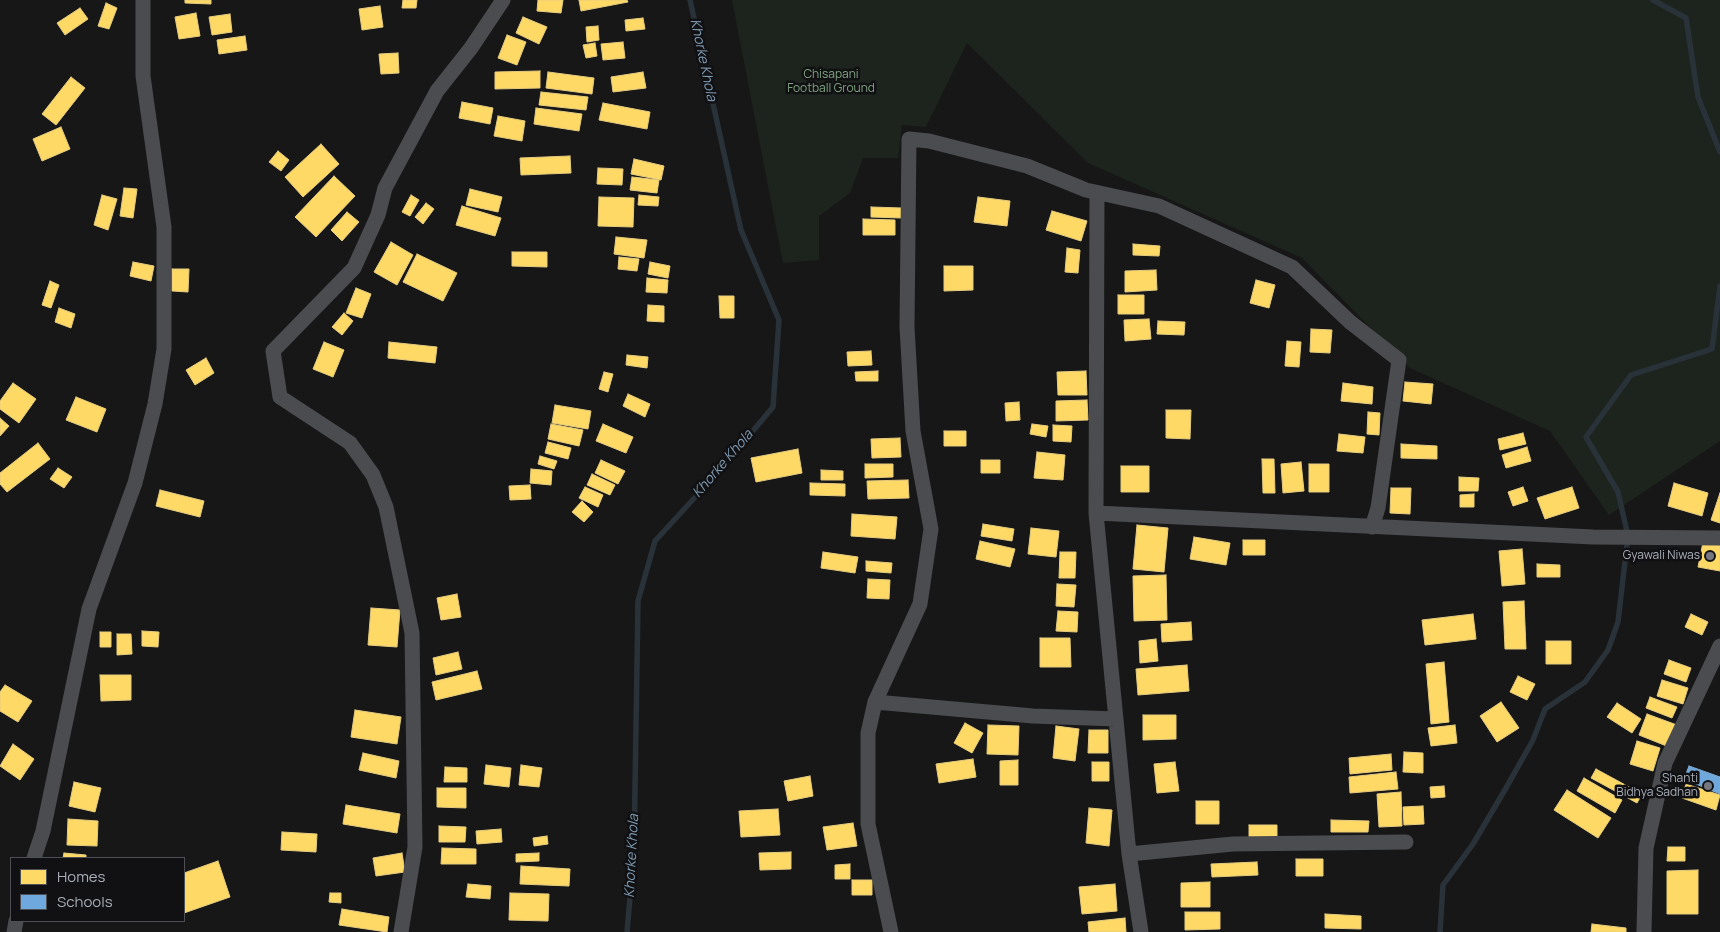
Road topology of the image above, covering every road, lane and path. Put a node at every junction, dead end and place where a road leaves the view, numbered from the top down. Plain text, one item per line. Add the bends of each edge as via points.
1 (143, 0) edge
2 (503, 0) edge
3 (1097, 193) junction
4 (1096, 514) junction
5 (1372, 527) junction
6 (1720, 538) edge
7 (1720, 646) edge
8 (875, 702) junction
9 (1116, 719) junction
10 (1406, 842) dead end
11 (1129, 854) junction
12 (34, 857) edge
13 (401, 932) edge
14 (891, 932) edge
15 (1141, 932) edge
16 (1644, 932) edge

1 - 12 street via 143,76 164,228 164,349 155,404 135,483 89,609 43,831
2 - 13 street via 437,91 385,188 378,216 354,268 273,351 280,397 350,443 373,475 386,507 412,632 415,847
3 - 4 street
3 - 5 street via 1158,206 1292,266 1350,322 1398,360 1378,508
3 - 8 street via 1027,166 929,141 909,140 908,337 914,431 931,529 920,604
4 - 5 street
4 - 9 street
5 - 6 street via 1593,537
7 - 16 street via 1665,763 1646,848
8 - 9 street via 1033,716
8 - 14 street via 868,733 868,824
9 - 11 street
10 - 11 street via 1233,844
11 - 15 street

